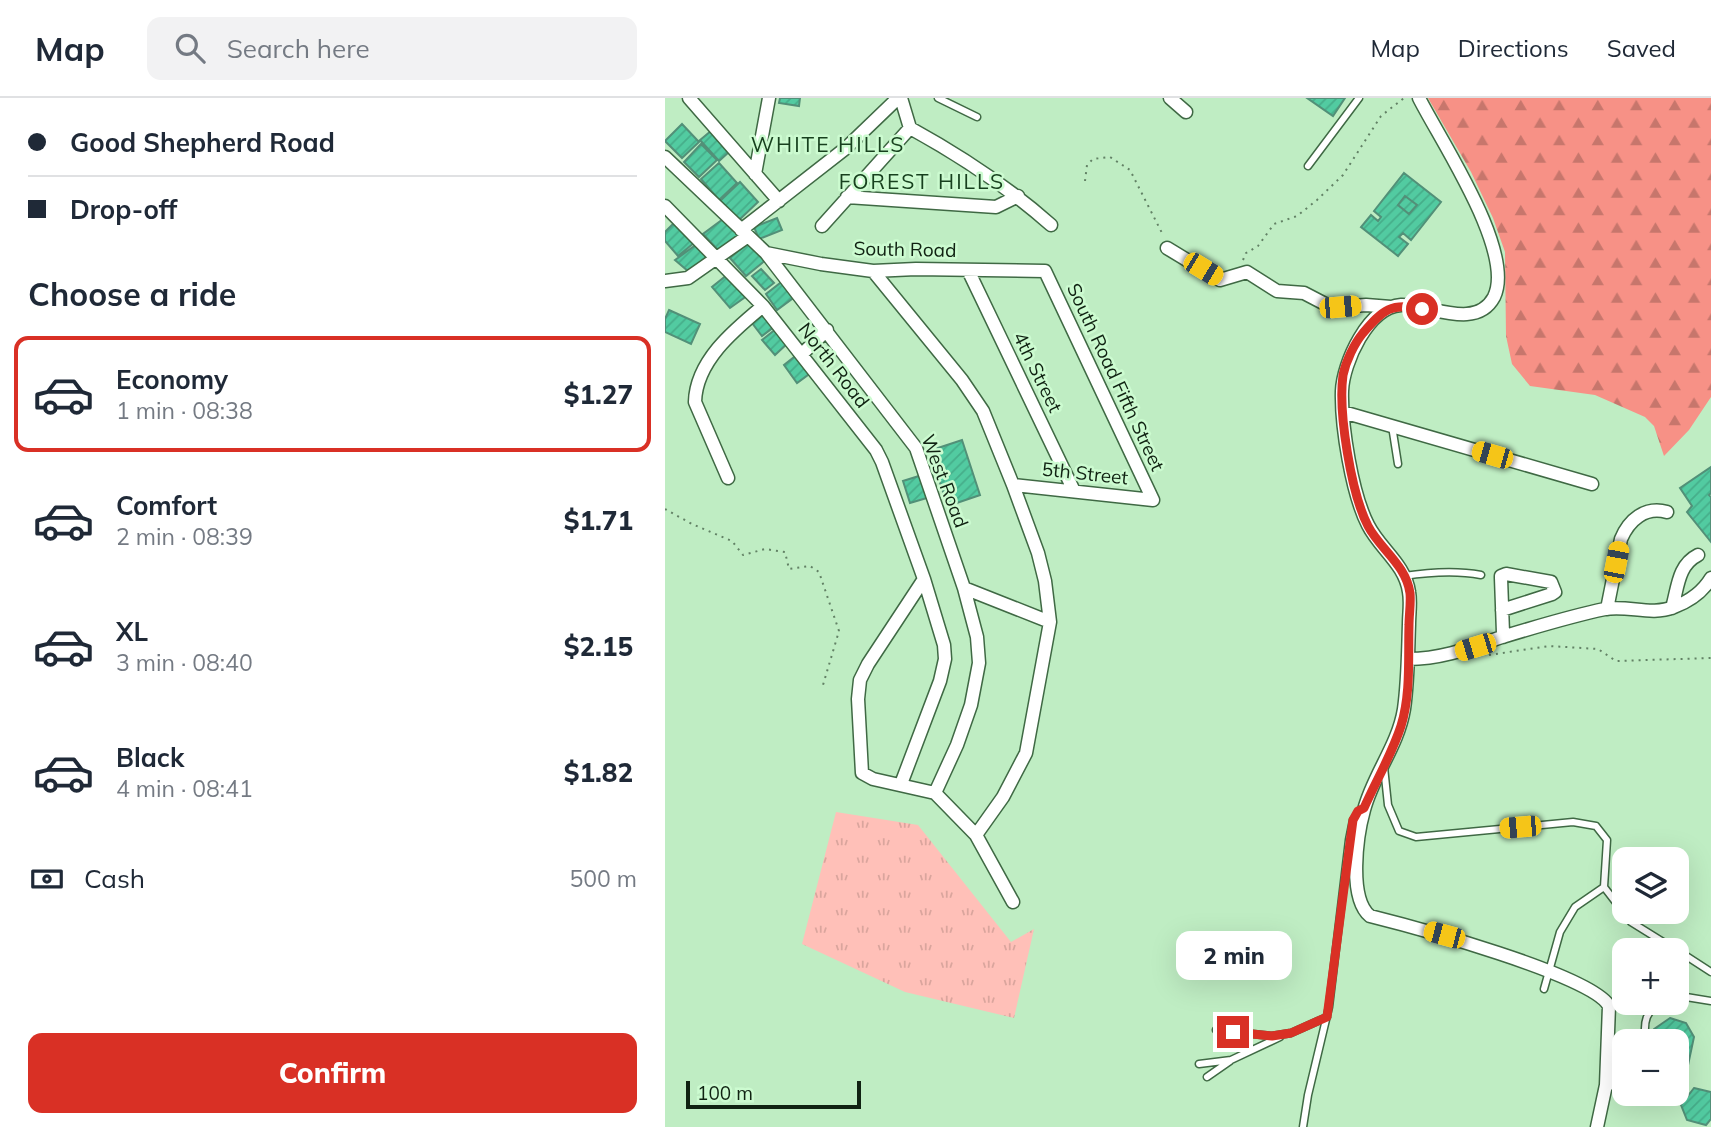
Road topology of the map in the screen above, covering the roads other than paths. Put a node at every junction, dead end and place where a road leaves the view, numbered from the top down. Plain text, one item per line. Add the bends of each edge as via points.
1 (689, 98) edge
2 (769, 98) edge
3 (900, 98) edge
4 (938, 98) edge
5 (1170, 98) edge
6 (1359, 98) edge
7 (1419, 98) edge
8 (1186, 112) dead end
9 (977, 117) dead end
10 (910, 128) junction
11 (665, 157) edge
12 (1308, 166) dead end
13 (755, 174) junction
14 (1018, 196) junction
15 (847, 197) junction
16 (779, 201) junction
17 (665, 206) edge
18 (1051, 225) dead end
19 (822, 226) dead end
20 (744, 233) junction
21 (1167, 248) road end
22 (766, 253) junction
23 (716, 258) junction
24 (968, 270) junction
25 (873, 271) junction
26 (1045, 271) joint
27 (665, 281) edge
28 (763, 306) junction
29 (1391, 307) junction
30 (827, 330) junction
31 (802, 354) junction
32 (1343, 412) junction
33 (1392, 426) junction
34 (1398, 464) dead end
35 (728, 478) dead end
36 (1592, 484) dead end
37 (1013, 485) junction
38 (1074, 491) junction
39 (1153, 500) joint
40 (1667, 512) dead end
41 (1698, 555) dead end
42 (1481, 575) dead end
43 (1404, 576) junction
44 (1711, 578) edge
45 (924, 579) junction
46 (964, 588) junction
47 (1672, 608) junction
48 (1607, 609) junction
49 (1502, 610) dead end
50 (1050, 622) junction
51 (1503, 637) junction
52 (1408, 659) junction
53 (1384, 765) junction
54 (901, 784) junction
55 (935, 793) junction
56 (1364, 808) junction
57 (976, 835) junction
58 (1604, 887) junction
59 (1013, 902) dead end
60 (1657, 938) edge
61 (1689, 958) edge
62 (1549, 972) junction
63 (1711, 972) edge
64 (1545, 989) dead end
65 (1689, 998) edge
66 (1711, 1002) edge
67 (1327, 1017) junction
68 (1216, 1030) dead end
69 (1291, 1033) junction
70 (1231, 1060) junction
71 (1199, 1064) dead end
72 (1207, 1077) dead end
73 (1606, 1085) junction
74 (1612, 1086) edge
75 (1303, 1127) edge
76 (1597, 1127) edge

1 - 13 street
2 - 13 street
3 - 10 street
3 - 16 street
4 - 9 lane
5 - 8 street
6 - 12 lane
7 - 29 street via 1483,216 1494,254 1496,293 1487,307 1472,314
10 - 14 street
10 - 15 street
11 - 20 street, West Road
13 - 16 street
14 - 15 street via 996,206
14 - 18 street
15 - 19 street
16 - 20 street
17 - 23 street, North Road
20 - 22 street, West Road
20 - 23 street
21 - 29 street via 1220,280 1247,272 1277,291 1304,293 1329,306
22 - 25 street, South Road
22 - 30 street, West Road
23 - 27 street via 688,278
23 - 28 street, North Road
24 - 25 street, South Road
24 - 26 street, South Road
24 - 38 street, 4th Street
25 - 37 street via 983,411
26 - 39 street, South Road Fifth Street
28 - 31 street, North Road
28 - 35 street via 732,331 695,390 695,402
29 - 32 street via 1372,323 1351,353 1344,373
30 - 31 street
30 - 46 street, West Road via 916,448
31 - 45 street, North Road via 876,450
32 - 33 street
32 - 43 street via 1360,505 1369,528
33 - 34 lane
33 - 36 street
37 - 38 street, 5th Street
37 - 50 street via 1040,562
38 - 39 street, 5th Street
40 - 48 street via 1645,513 1625,529
41 - 47 street via 1684,566
42 - 43 lane via 1463,571
43 - 52 street via 1410,593
44 - 47 street via 1698,595
45 - 54 street, North Road via 944,645 944,669
45 - 54 street via 860,680 862,774
46 - 50 street
46 - 55 street, West Road via 977,637 976,682 957,745
47 - 48 street
48 - 51 street
49 - 51 street
50 - 57 street via 1026,752 1003,797
51 - 52 street via 1437,657
52 - 53 street via 1401,724
53 - 56 street
53 - 58 lane via 1388,805 1399,831 1416,837 1573,822 1596,826 1607,839
54 - 55 street
55 - 57 street
56 - 62 street via 1357,882 1365,912
56 - 67 lane via 1353,820 1349,840
57 - 59 street
58 - 60 lane via 1631,922
58 - 62 lane via 1575,907 1560,932
61 - 63 lane
62 - 64 lane
62 - 73 street via 1599,994 1609,1006
65 - 66 lane
67 - 69 lane
67 - 75 lane
68 - 69 lane via 1272,1036
69 - 70 lane
70 - 71 lane
70 - 72 lane
73 - 74 lane
73 - 76 street

